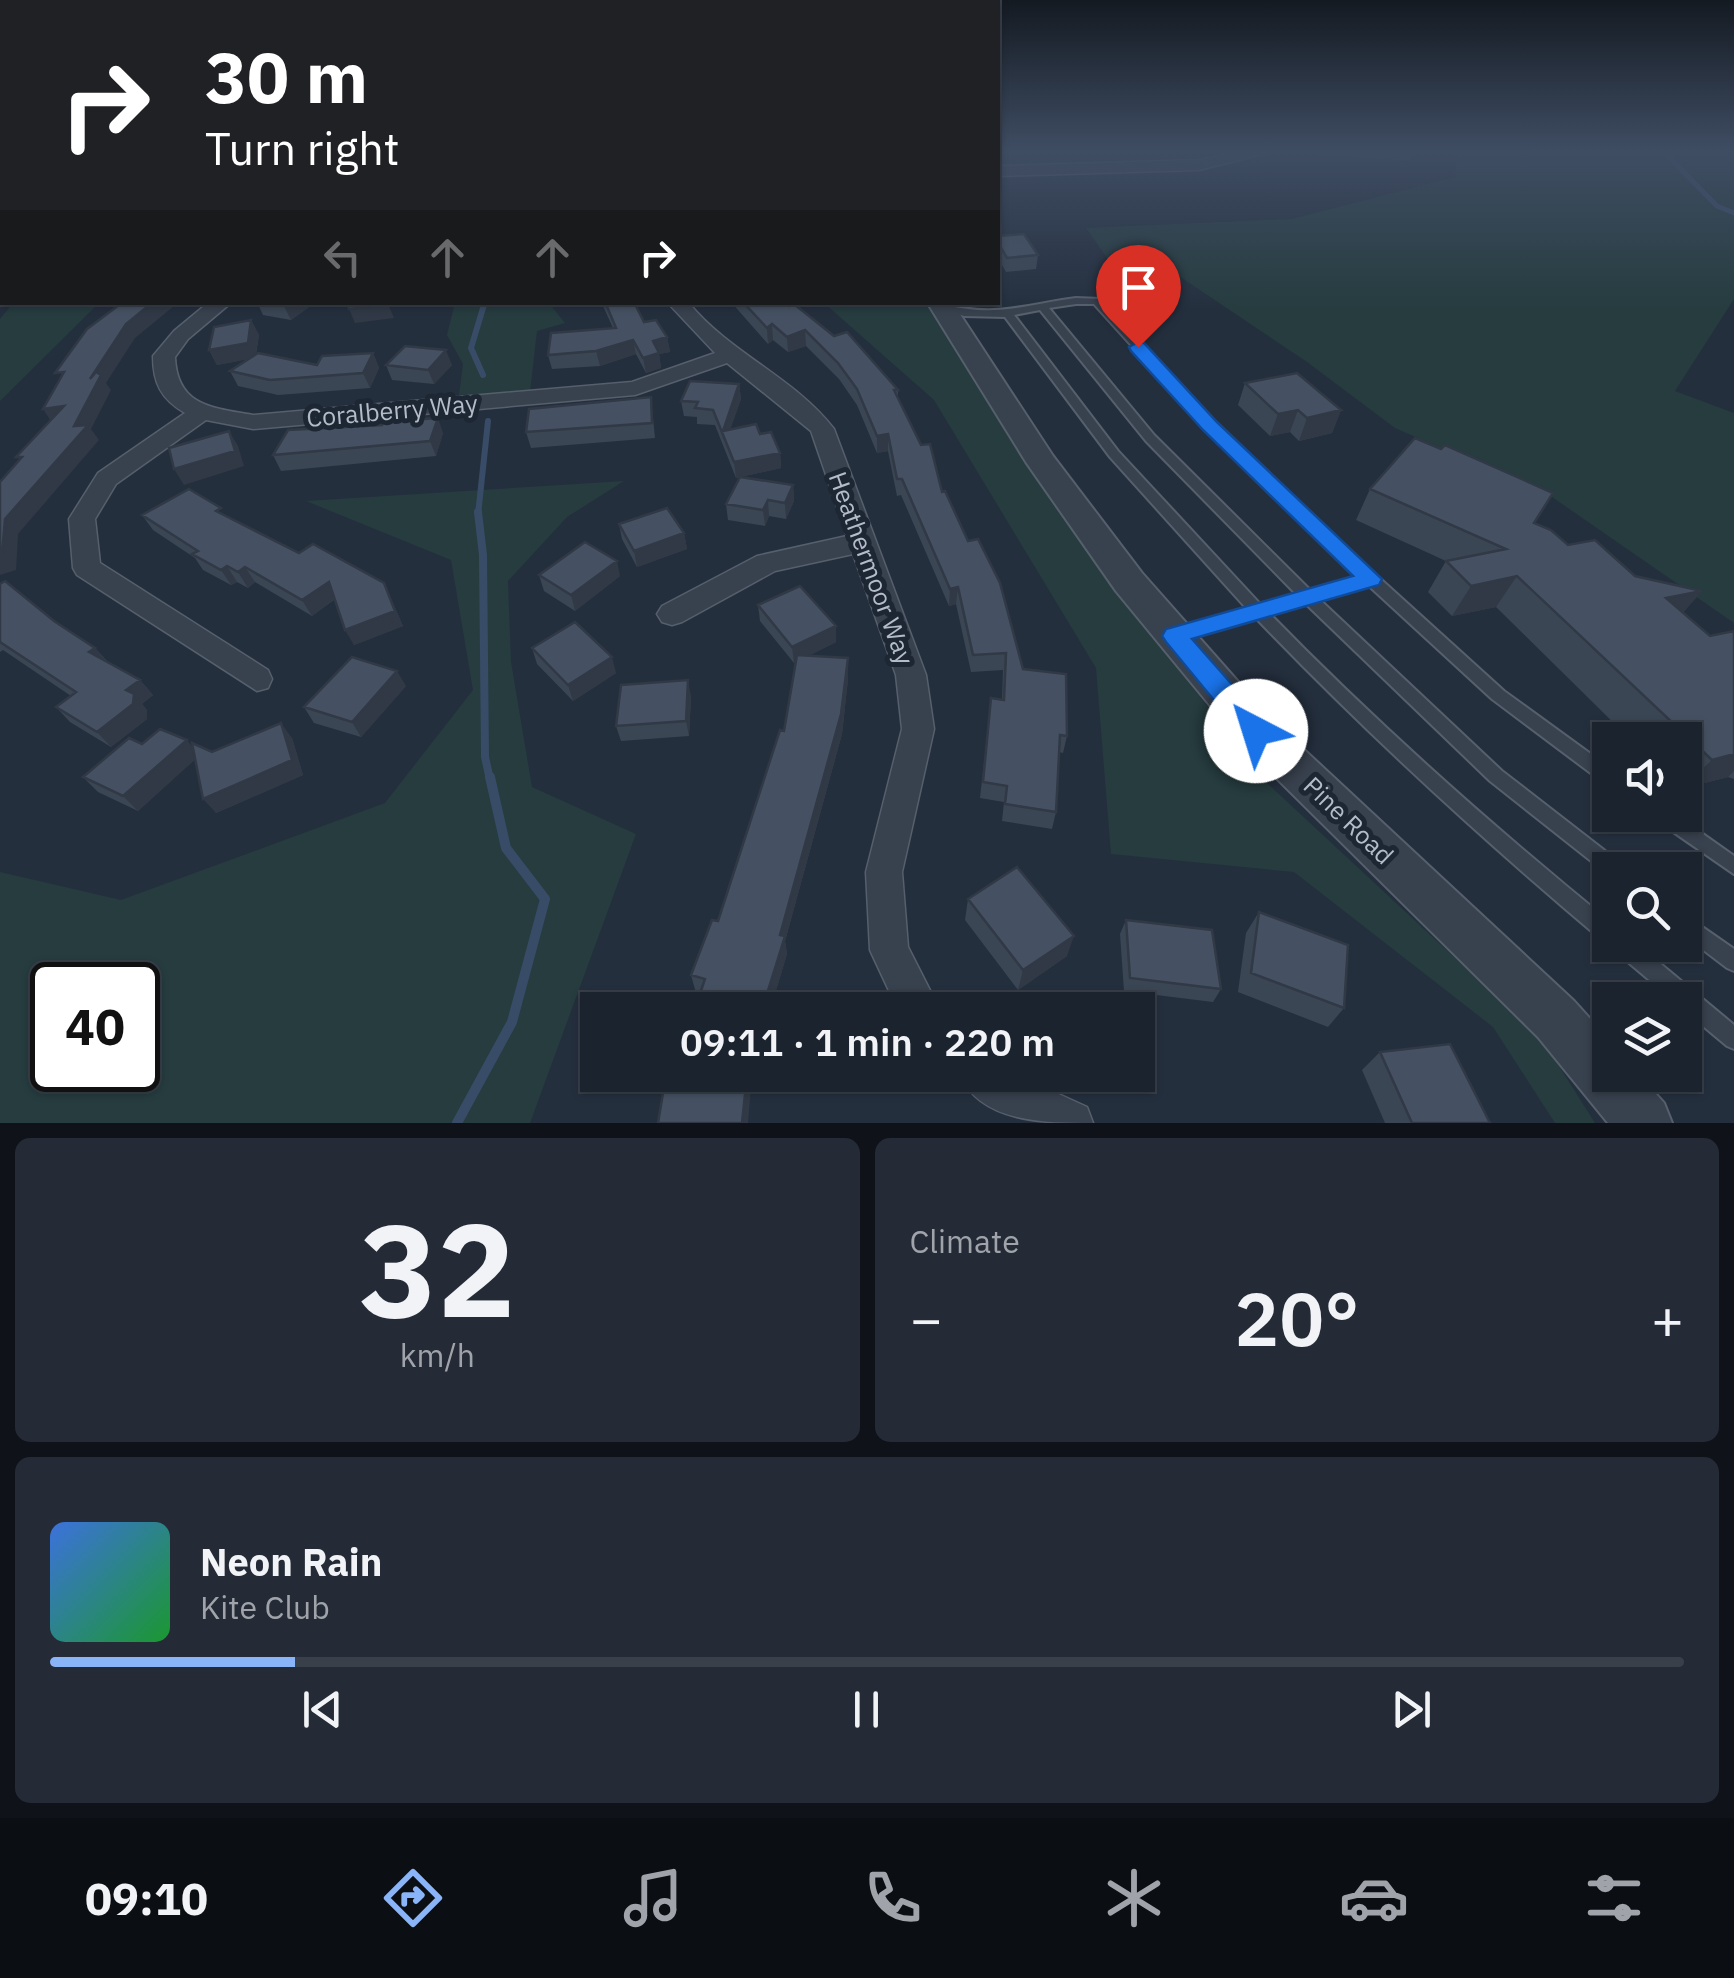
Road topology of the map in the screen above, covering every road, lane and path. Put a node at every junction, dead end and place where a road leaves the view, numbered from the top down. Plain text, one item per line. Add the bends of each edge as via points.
1 (218, 305) edge
2 (678, 305) edge
3 (940, 305) edge
4 (1043, 307) junction
5 (1009, 315) junction
6 (732, 354) junction
7 (200, 413) junction
8 (860, 543) junction
9 (1371, 579) junction
10 (1307, 596) junction
11 (1256, 610) junction
12 (672, 614) dead end
13 (1174, 636) junction
14 (258, 678) dead end
15 (1592, 765) edge
16 (1686, 832) edge
17 (1593, 852) edge
18 (1734, 866) edge
19 (1592, 919) edge
20 (1702, 937) edge
21 (1734, 961) edge
22 (1643, 962) edge
23 (911, 992) edge
24 (1734, 1039) edge
25 (1006, 1092) edge
26 (1071, 1123) edge
27 (1644, 1123) edge

1 - 7 street via 164,356 168,389
2 - 6 street, Heathermoor Way
3 - 5 lane via 973,317
3 - 13 street, Pine Road via 1042,462
4 - 5 lane
4 - 9 lane via 1097,300 1210,426
4 - 10 lane via 1150,438
5 - 11 lane via 1113,453
6 - 7 street, Coralberry Way via 635,388 253,422
6 - 8 street, Heathermoor Way via 796,400 822,429
7 - 14 street via 106,479 82,518 87,568
8 - 12 street via 766,563
8 - 23 street, Heathermoor Way via 911,674 918,729 884,872 889,950
9 - 10 lane
9 - 15 lane via 1498,695
10 - 11 lane
10 - 17 lane via 1496,776
11 - 13 lane
11 - 19 lane via 1441,790
13 - 27 street, Pine Road via 1256,731 1556,1019
16 - 18 lane
20 - 21 lane
22 - 24 lane
25 - 26 street

